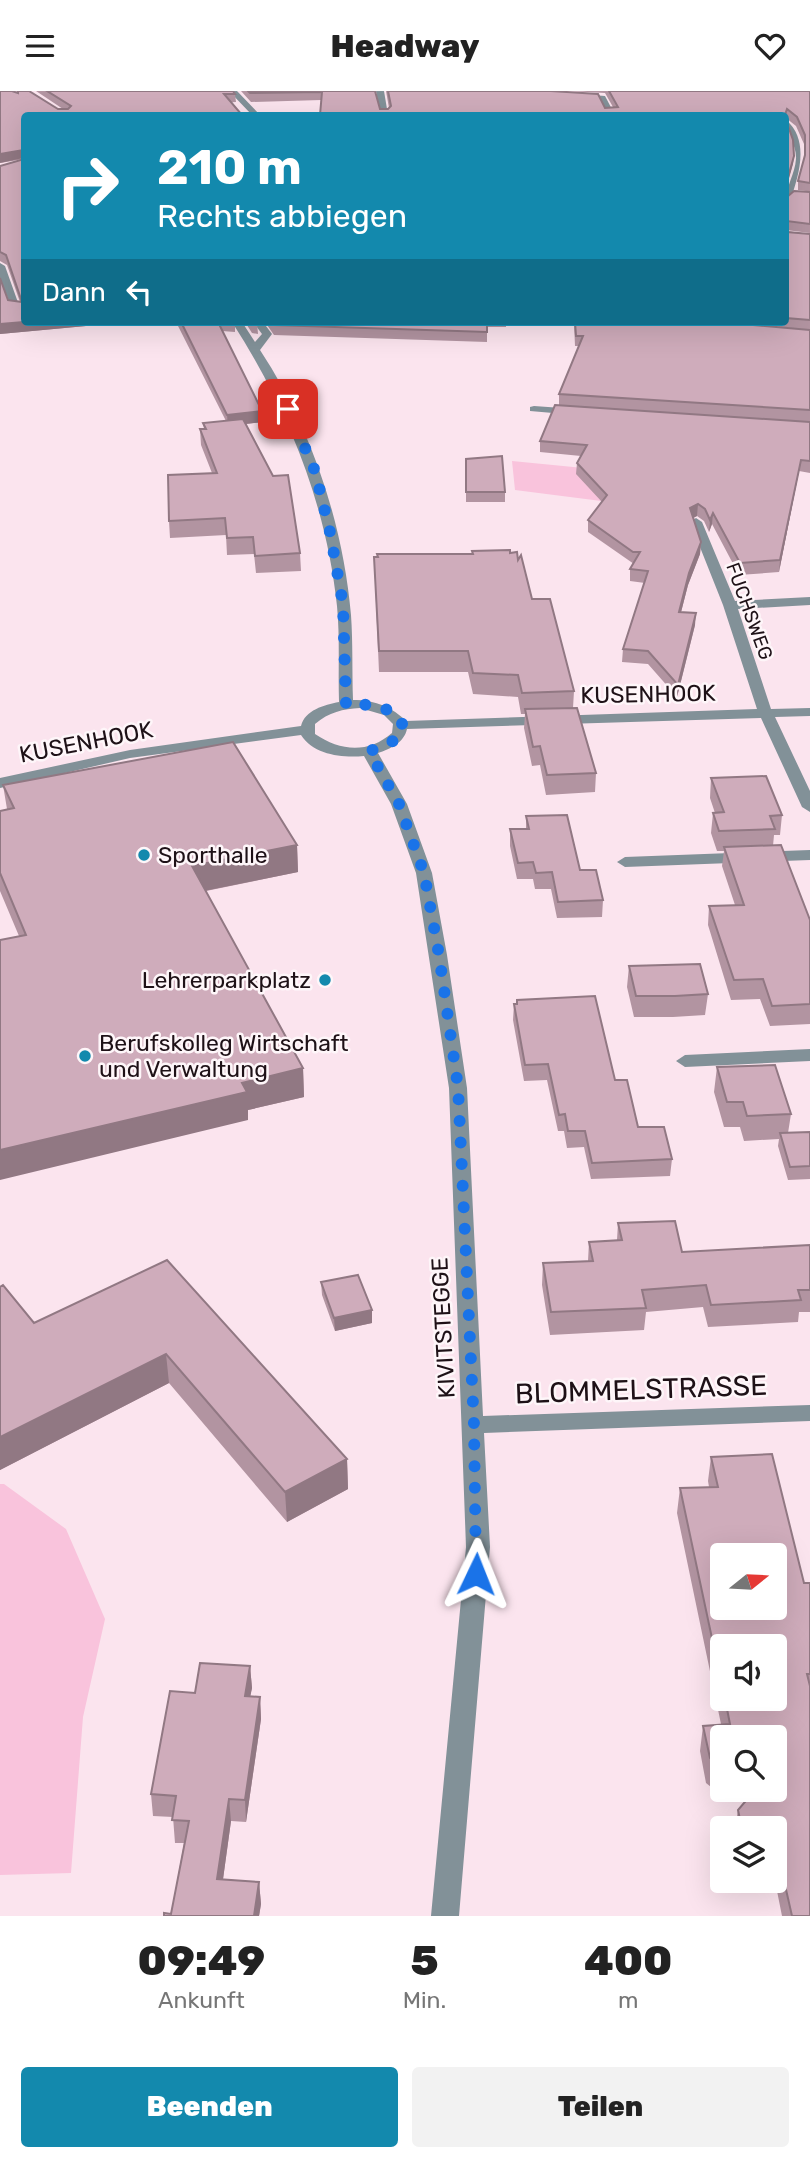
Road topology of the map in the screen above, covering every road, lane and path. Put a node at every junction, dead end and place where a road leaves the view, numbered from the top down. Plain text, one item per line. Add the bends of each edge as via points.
1 (233, 91) edge
2 (380, 91) edge
3 (547, 91) edge
4 (253, 112) edge
5 (384, 112) edge
6 (609, 112) edge
7 (789, 126) edge
8 (789, 158) edge
9 (803, 159) junction
10 (789, 194) edge
11 (799, 195) edge
12 (789, 197) edge
13 (0, 265) edge
14 (17, 310) edge
15 (240, 326) edge
16 (261, 326) edge
17 (255, 349) junction
18 (534, 409) dead end
19 (584, 413) edge
20 (696, 521) edge
21 (810, 601) edge
22 (730, 605) junction
23 (346, 705) junction
24 (810, 712) edge
25 (766, 715) junction
26 (403, 725) junction
27 (306, 730) junction
28 (369, 751) junction
29 (0, 783) edge
30 (810, 807) edge
31 (810, 855) edge
32 (625, 862) dead end
33 (810, 1055) edge
34 (685, 1061) dead end
35 (810, 1413) edge
36 (474, 1425) junction
37 (445, 1916) edge

1 - 4 street
2 - 5 street
3 - 6 street via 548,95 602,98
7 - 9 street via 801,145
8 - 9 street
9 - 10 street
11 - 12 street
13 - 14 street
15 - 17 street
16 - 17 street via 267,334
17 - 23 street via 298,427 315,471 343,604
18 - 19 street
20 - 22 street, FUCHSWEG
21 - 22 street
22 - 25 street, FUCHSWEG
23 - 26 street via 380,708
23 - 27 street via 316,714
24 - 25 street, KUSENHOOK
25 - 26 street, KUSENHOOK
25 - 30 street, FUCHSWEG
26 - 28 street via 395,741
27 - 28 street via 323,747
27 - 29 street, KUSENHOOK via 130,754
28 - 36 street, KIVITSTEGGE via 399,804 424,873 439,955 458,1087
31 - 32 street
33 - 34 street
35 - 36 street, BLOMMELSTRASSE
36 - 37 street, KIVITSTEGGE via 478,1547

